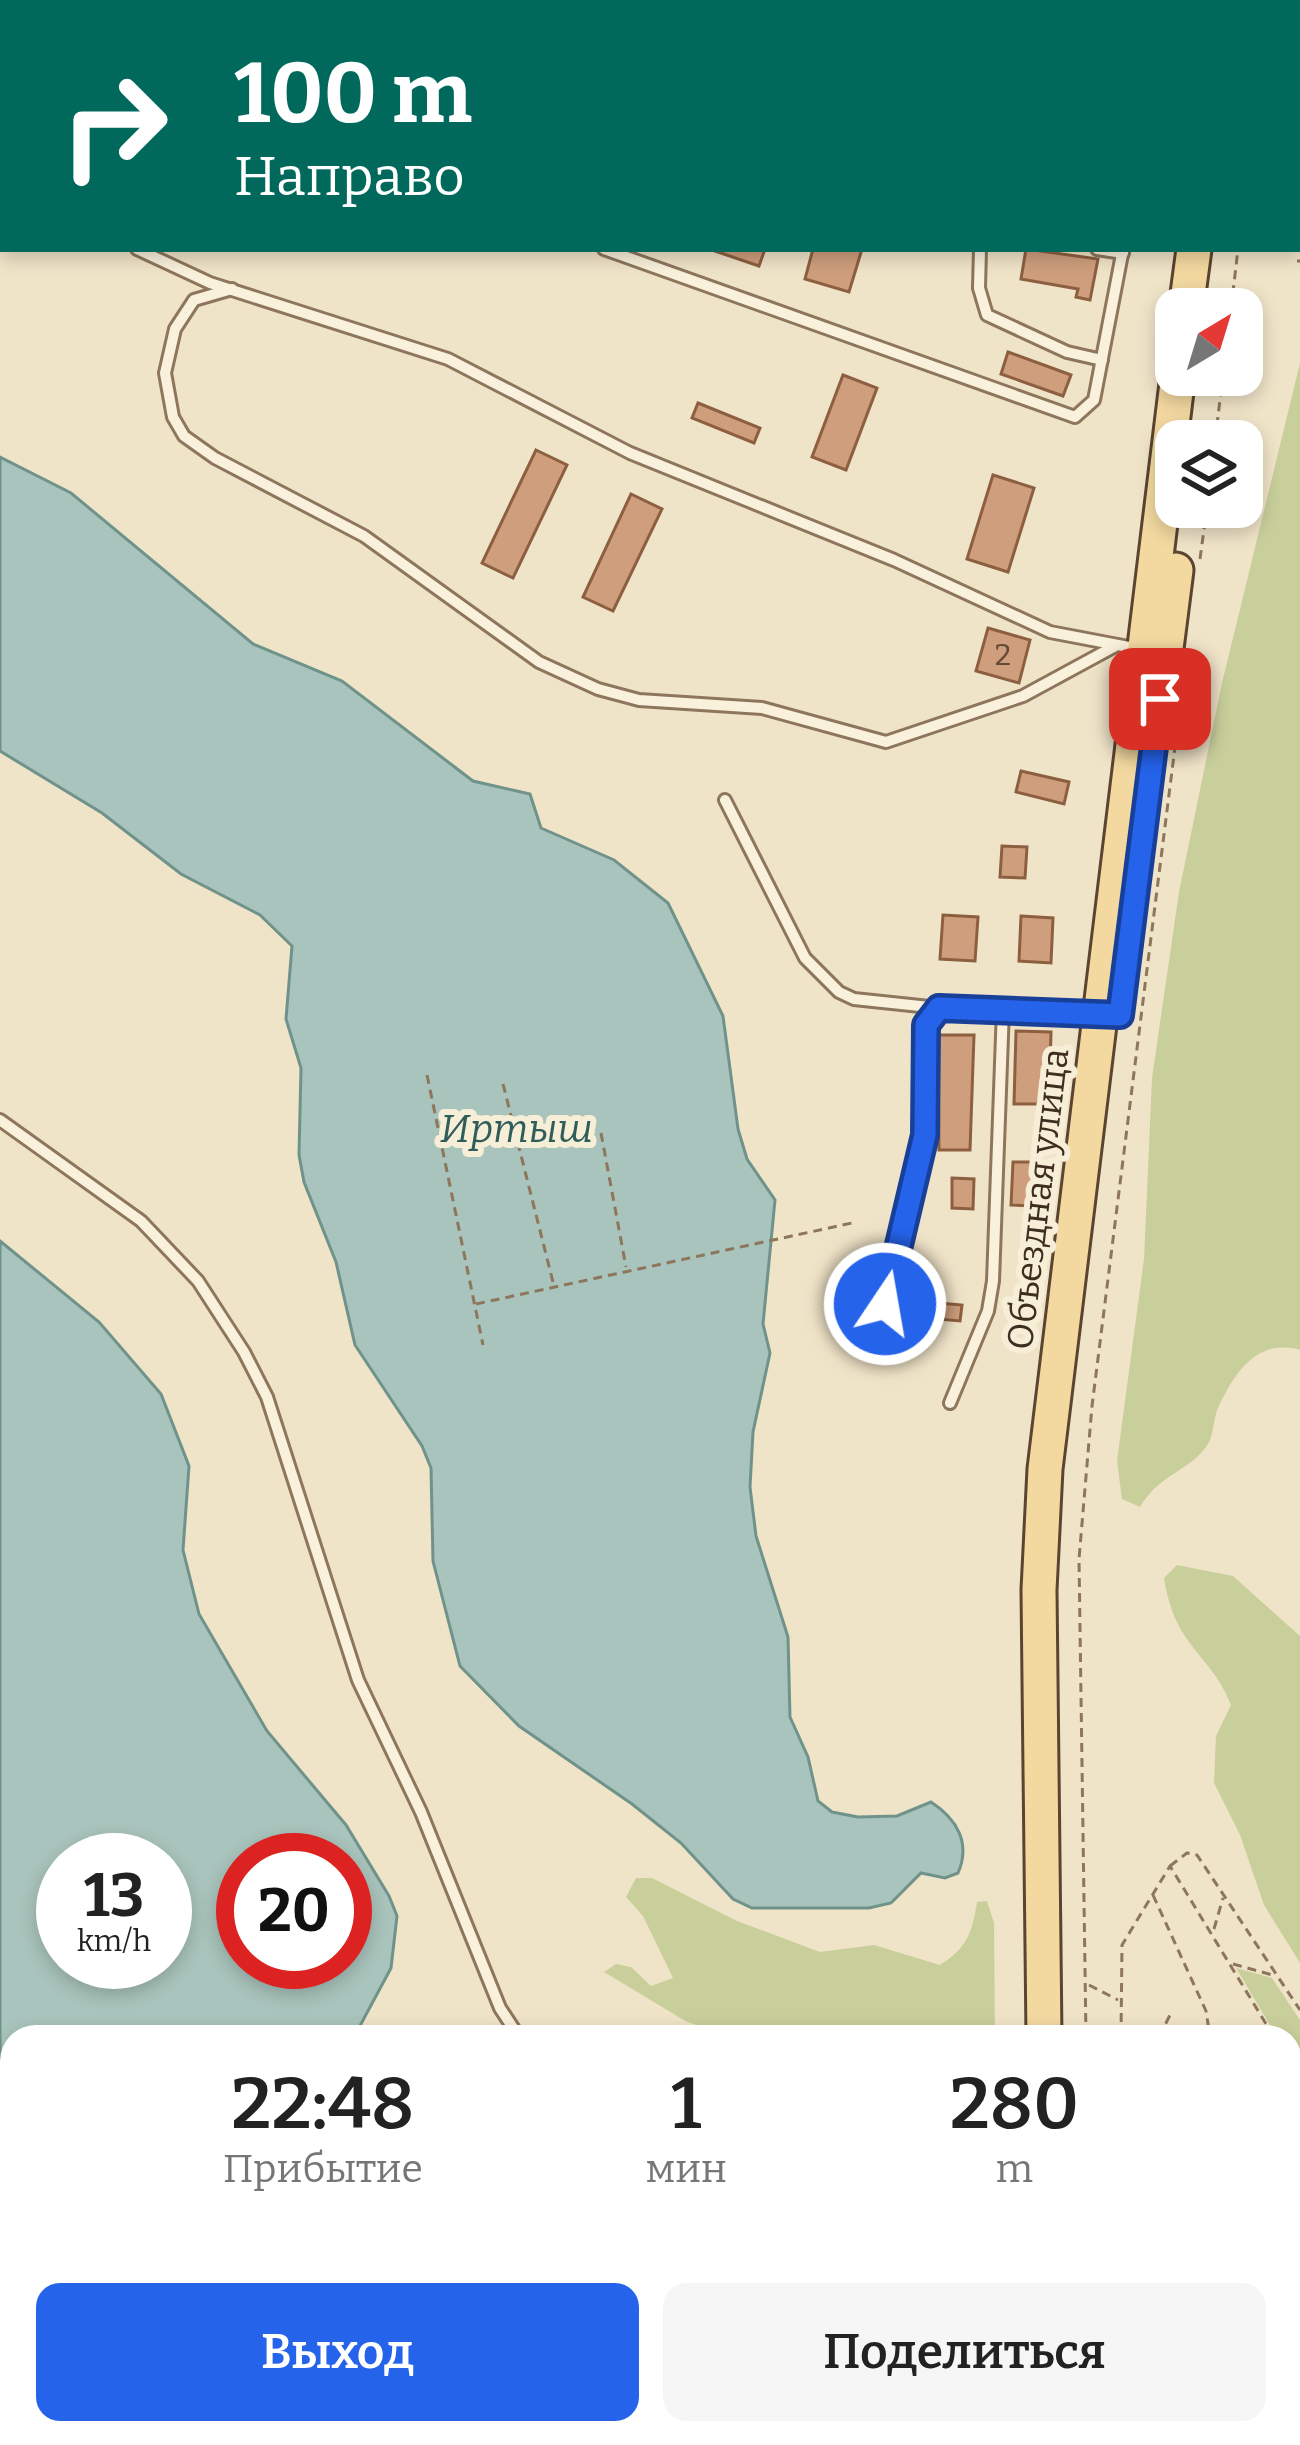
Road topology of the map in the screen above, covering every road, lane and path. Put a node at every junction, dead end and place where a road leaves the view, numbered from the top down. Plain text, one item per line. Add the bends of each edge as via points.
1 (144, 252) edge
2 (612, 252) edge
3 (980, 252) edge
4 (1123, 252) edge
5 (1194, 252) edge
6 (1216, 252) edge
7 (1238, 252) edge
8 (1189, 288) edge
9 (1211, 288) edge
10 (1233, 288) edge
11 (232, 290) junction
12 (1102, 360) junction
13 (1175, 396) edge
14 (1178, 528) edge
15 (1204, 528) edge
16 (1198, 574) dead end
17 (1142, 650) junction
18 (1178, 728) dead end
19 (725, 800) dead end
20 (939, 1008) junction
21 (1003, 1009) junction
22 (1110, 1014) junction
23 (428, 1075) dead end
24 (503, 1084) dead end
25 (0, 1120) edge
26 (601, 1133) dead end
27 (852, 1223) dead end
28 (626, 1268) junction
29 (554, 1287) junction
30 (476, 1304) junction
31 (885, 1304) dead end
32 (483, 1345) dead end
33 (950, 1403) dead end
34 (1170, 1866) junction
35 (1151, 1892) junction
36 (1224, 1897) junction
37 (1212, 1934) junction
38 (1230, 1963) junction
39 (1278, 1976) junction
40 (1085, 1983) junction
41 (1119, 2000) junction
42 (1300, 2010) edge
43 (1172, 2011) dead end
44 (511, 2025) edge
45 (1044, 2025) edge
46 (1066, 2025) edge
47 (1086, 2025) edge
48 (1120, 2025) edge
49 (1165, 2025) edge
50 (1208, 2025) edge
51 (1267, 2025) edge

1 - 11 lane
2 - 12 lane via 1065,417 1089,409
3 - 12 lane via 987,315
4 - 12 lane
5 - 8 main road
6 - 9 main road
7 - 10 path
11 - 17 lane via 448,359 688,478 1050,632
11 - 17 lane via 194,300 175,329 166,386 184,436 364,536 539,662 598,688 639,700 762,708 886,742
13 - 17 main road, Объездная улица
14 - 17 main road, Объездная улица
15 - 16 path
17 - 22 main road, Объездная улица
18 - 40 path via 1084,1497
19 - 20 lane via 822,977 854,999
20 - 21 lane
20 - 31 lane via 926,1025 925,1135
21 - 22 lane
21 - 33 lane via 993,1281
22 - 45 main road, Объездная улица via 1041,1528
22 - 46 main road, Объездная улица via 1063,1531
23 - 30 path
24 - 29 path
25 - 44 lane via 141,1221 198,1281 244,1352 267,1397 358,1680
26 - 28 path
27 - 28 path
28 - 29 path
29 - 30 path
30 - 32 path
34 - 35 path
34 - 36 path via 1192,1852
34 - 37 path
35 - 41 path via 1122,1945
35 - 50 path
36 - 37 path
36 - 39 path
37 - 38 path
38 - 39 path
38 - 51 path
39 - 42 path
40 - 41 path
40 - 47 path
41 - 48 path
43 - 49 path

